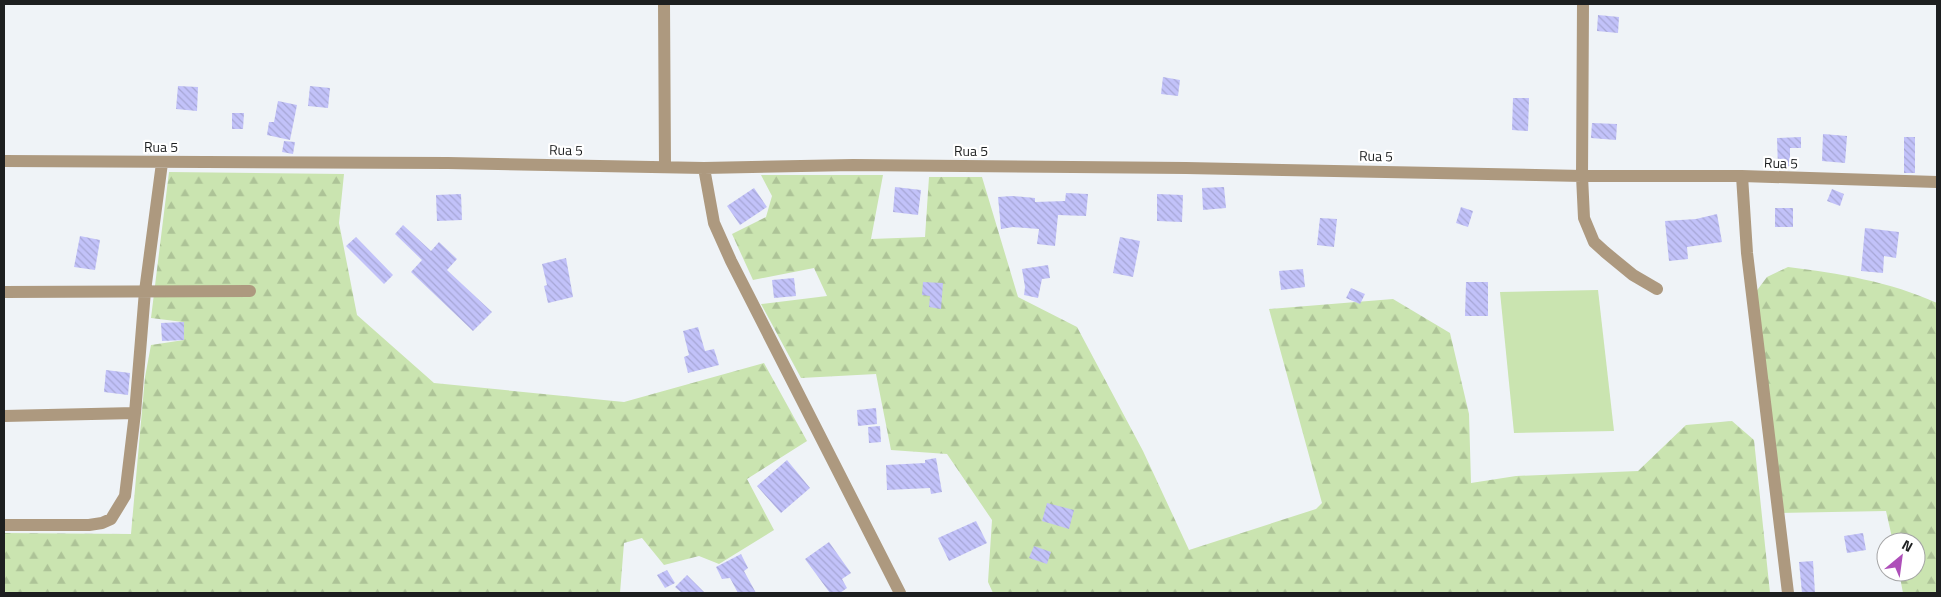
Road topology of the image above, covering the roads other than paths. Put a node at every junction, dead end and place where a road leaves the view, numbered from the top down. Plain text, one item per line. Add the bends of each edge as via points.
1 (664, 4) edge
2 (1583, 4) edge
3 (4, 161) edge
4 (162, 162) junction
5 (665, 167) junction
6 (704, 168) junction
7 (1582, 176) junction
8 (1742, 176) junction
9 (1937, 182) edge
10 (1657, 289) dead end
11 (145, 291) junction
12 (250, 291) dead end
13 (4, 292) edge
14 (135, 413) junction
15 (4, 416) edge
16 (4, 525) edge
17 (900, 593) edge
18 (1788, 593) edge

1 - 5 street
2 - 7 street
3 - 4 street, Rua 5
4 - 5 street, Rua 5
4 - 11 street
5 - 6 street, Rua 5
6 - 7 street, Rua 5 via 854,165
6 - 17 street via 714,223 731,261
7 - 8 street, Rua 5
7 - 10 street via 1584,218 1594,242 1633,275
8 - 9 street, Rua 5
8 - 18 street via 1747,253
11 - 12 street
11 - 13 street
11 - 14 street
14 - 15 street
14 - 16 street via 126,496 111,519 89,525

